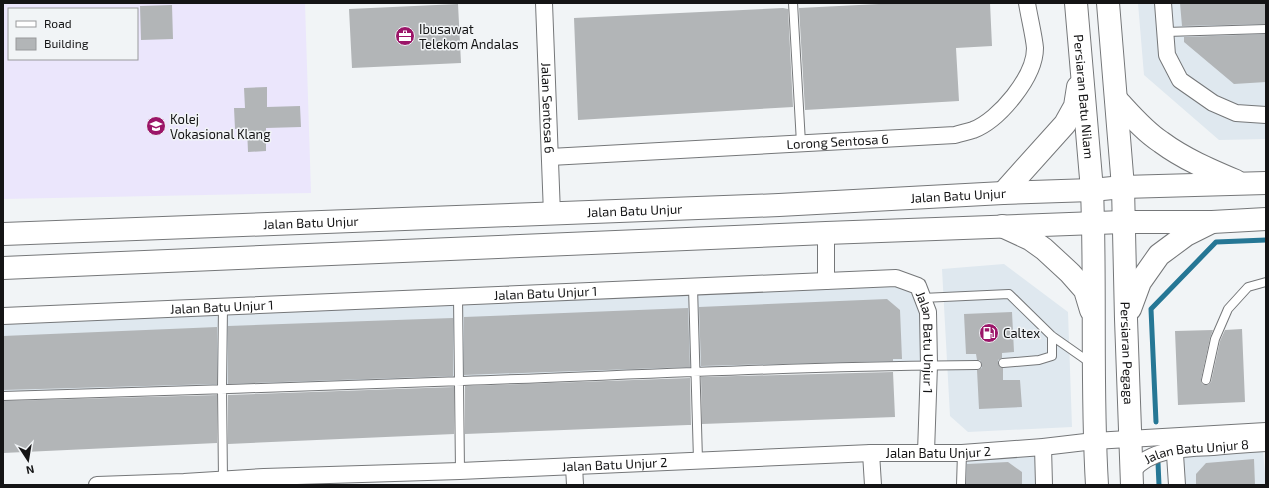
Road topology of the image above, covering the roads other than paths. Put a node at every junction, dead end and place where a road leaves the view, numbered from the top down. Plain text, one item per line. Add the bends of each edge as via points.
1 (544, 3) edge
2 (793, 3) edge
3 (1027, 3) edge
4 (1076, 3) edge
5 (1108, 3) edge
6 (1163, 3) edge
7 (1266, 29) edge
8 (1166, 32) junction
9 (1081, 69) junction
10 (1116, 99) junction
11 (1266, 115) edge
12 (801, 143) junction
13 (550, 157) junction
14 (1266, 183) edge
15 (1242, 184) junction
16 (1123, 187) junction
17 (1092, 190) junction
18 (1003, 193) junction
19 (552, 214) junction
20 (1266, 219) edge
21 (1123, 222) junction
22 (1212, 222) junction
23 (1093, 223) junction
24 (1002, 226) junction
25 (826, 233) junction
26 (3, 234) edge
27 (3, 268) edge
28 (826, 281) junction
29 (1266, 282) edge
30 (693, 287) junction
31 (458, 297) junction
32 (922, 298) junction
33 (223, 307) junction
34 (3, 316) edge
35 (1126, 319) junction
36 (1094, 320) junction
37 (1052, 336) junction
38 (1002, 364) dead end
39 (929, 365) junction
40 (977, 365) dead end
41 (1094, 366) junction
42 (695, 372) junction
43 (1206, 380) dead end
44 (459, 381) junction
45 (222, 388) junction
46 (3, 396) edge
47 (1266, 431) edge
48 (1131, 439) junction
49 (1094, 441) junction
50 (1175, 443) junction
51 (1266, 443) edge
52 (1043, 447) junction
53 (926, 452) junction
54 (871, 453) junction
55 (962, 453) junction
56 (698, 460) junction
57 (574, 466) junction
58 (460, 470) junction
59 (1132, 478) edge
60 (223, 480) junction
61 (264, 481) edge
62 (184, 484) edge
63 (97, 485) edge
64 (575, 485) edge
65 (873, 485) edge
66 (961, 485) edge
67 (1044, 485) edge
68 (1096, 485) edge
69 (1177, 485) edge

1 - 13 street, Jalan Sentosa 6
2 - 12 lane
3 - 12 street, Lorong Sentosa 6 via 1035,48 1031,67 1007,105 987,122 973,130 955,135
4 - 9 main road, Persiaran Batu Nilam
5 - 10 main road
6 - 8 street
7 - 8 lane
8 - 11 street via 1167,55 1180,80 1213,103 1236,113
9 - 17 main road, Persiaran Batu Nilam
9 - 18 main road via 1075,106 1065,124
10 - 15 main road via 1160,142
10 - 16 main road
12 - 13 street, Lorong Sentosa 6
13 - 19 street, Jalan Sentosa 6
14 - 15 main road, Jalan Batu Unjur
15 - 16 main road, Jalan Batu Unjur
16 - 17 main road, Jalan Batu Unjur
16 - 21 main road, Persiaran Pegaga
17 - 18 main road, Jalan Batu Unjur
17 - 23 main road, Persiaran Batu Nilam
18 - 19 main road, Jalan Batu Unjur
19 - 26 main road, Jalan Batu Unjur
20 - 22 main road
21 - 22 main road
21 - 23 main road
21 - 35 main road, Persiaran Pegaga
22 - 35 main road via 1186,235 1159,255 1140,282
23 - 24 main road
23 - 36 main road
24 - 25 main road
24 - 36 main road via 1030,239 1070,273 1085,290
25 - 27 main road
25 - 28 street
28 - 30 street, Jalan Batu Unjur 1
28 - 32 street, Jalan Batu Unjur 1 via 896,278 918,286
29 - 43 lane via 1248,286 1228,309 1215,339
30 - 31 street, Jalan Batu Unjur 1
30 - 42 lane
31 - 33 street, Jalan Batu Unjur 1
31 - 44 lane
32 - 37 lane via 1009,294
32 - 39 street, Jalan Batu Unjur 1 via 928,312
33 - 34 street, Jalan Batu Unjur 1
33 - 45 lane
35 - 48 main road, Persiaran Pegaga
36 - 41 main road
37 - 38 lane via 1052,356
37 - 41 lane
39 - 40 lane
39 - 42 lane
39 - 53 street, Jalan Batu Unjur 1
41 - 49 main road
42 - 44 lane
42 - 56 lane
44 - 45 lane
44 - 58 lane
45 - 46 lane
45 - 60 lane
47 - 50 street, Jalan Batu Unjur 8
48 - 49 street, Jalan Batu Unjur 2
48 - 50 street, Jalan Batu Unjur 8
48 - 59 main road, Persiaran Pegaga
49 - 52 street, Jalan Batu Unjur 2
49 - 68 main road
50 - 51 street, Jalan Batu Unjur 8
50 - 59 street, Jalan Batu Unjur 8 via 1138,464
50 - 69 street
52 - 55 street, Jalan Batu Unjur 2
52 - 67 street
53 - 54 street, Jalan Batu Unjur 2
53 - 55 street, Jalan Batu Unjur 2
54 - 56 street, Jalan Batu Unjur 2
54 - 65 street
55 - 66 lane
56 - 57 street, Jalan Batu Unjur 2
57 - 58 street, Jalan Batu Unjur 2
57 - 64 street
58 - 61 street, Jalan Batu Unjur 2
60 - 61 street, Jalan Batu Unjur 2
60 - 62 street, Jalan Batu Unjur 2
62 - 63 street, Jalan Batu Unjur 2

